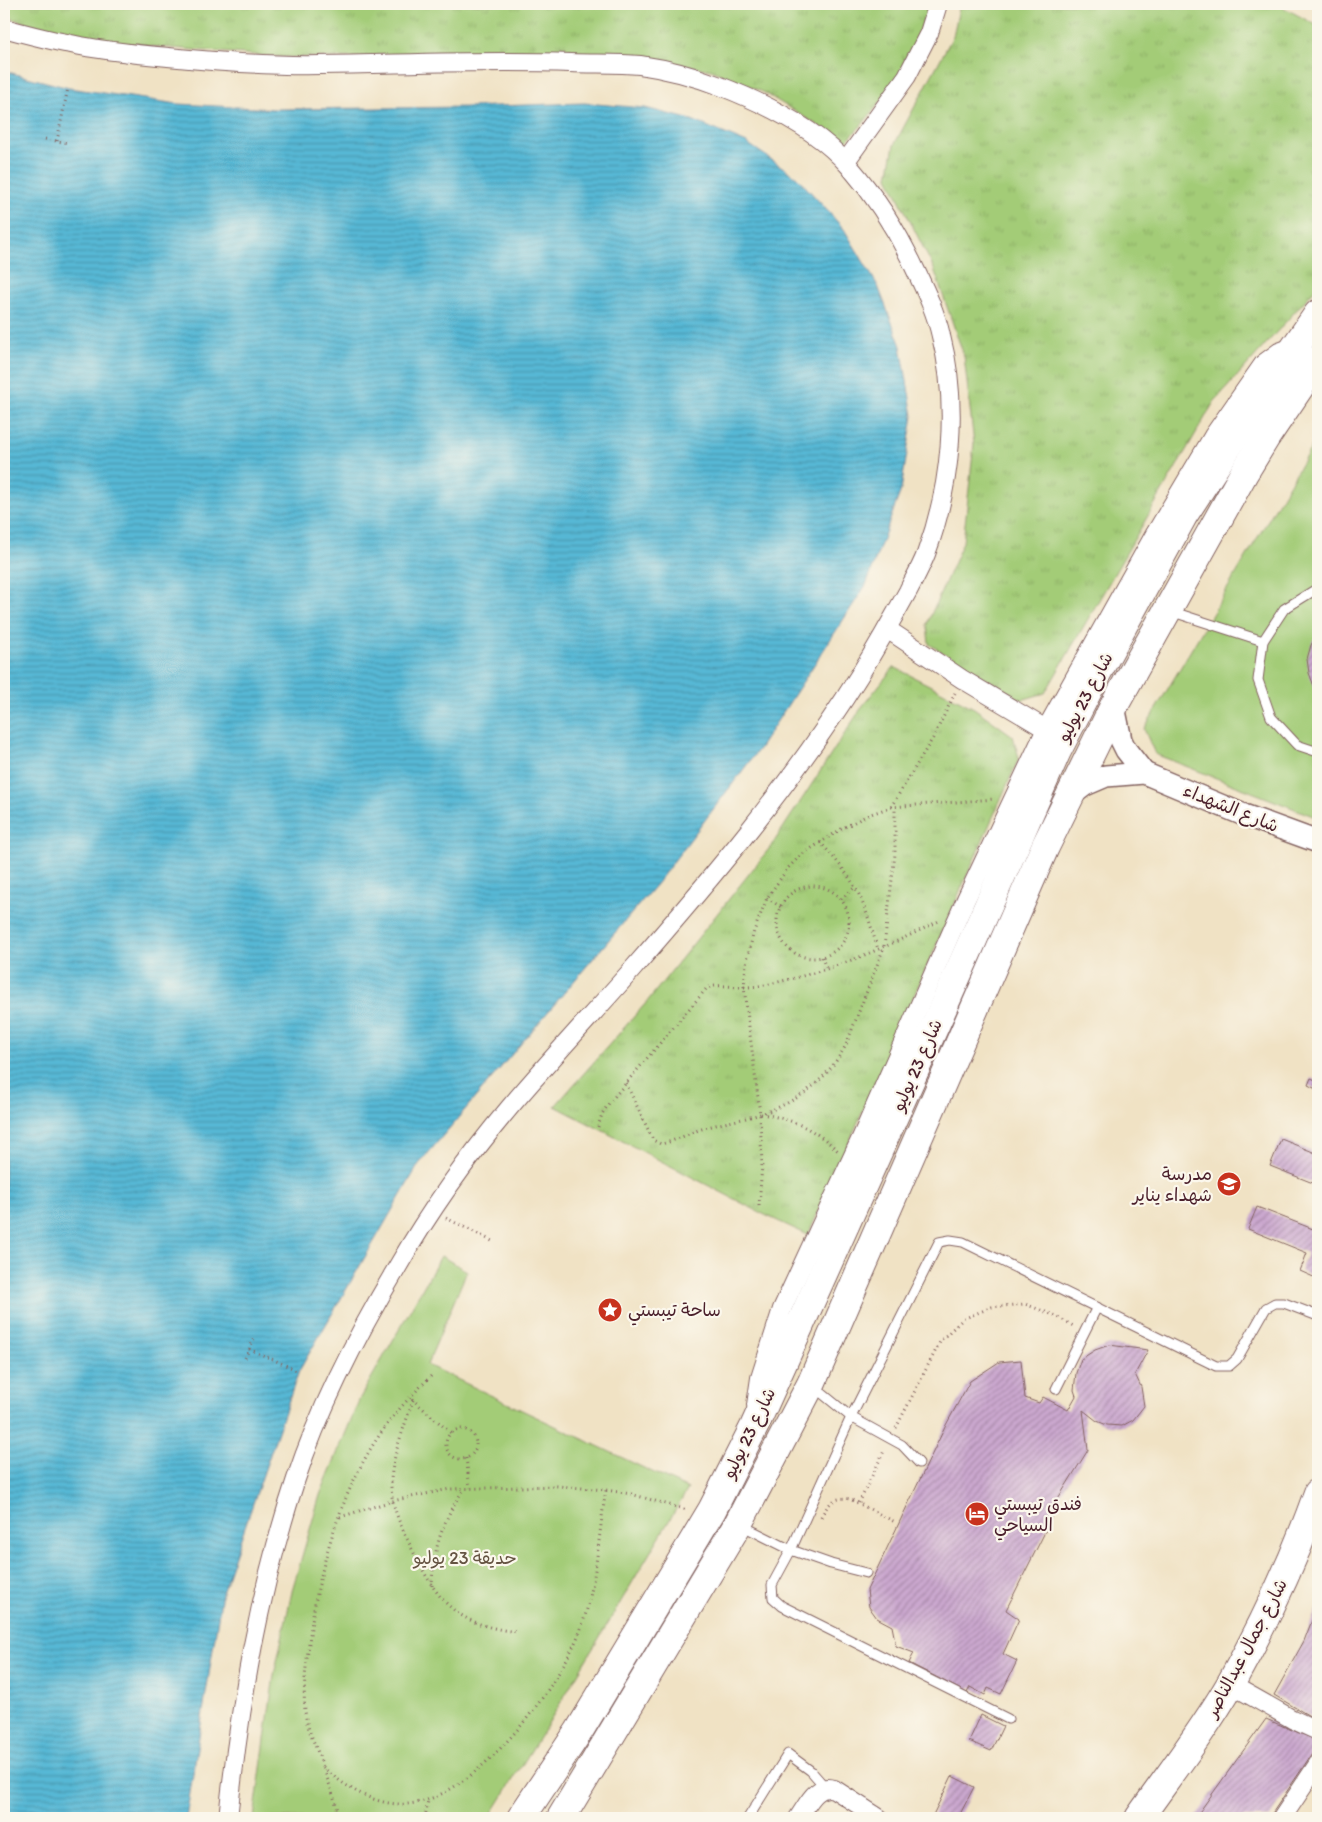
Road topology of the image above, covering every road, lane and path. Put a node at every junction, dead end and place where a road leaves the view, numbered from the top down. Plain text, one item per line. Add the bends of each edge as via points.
1 (938, 4) edge
2 (4, 28) edge
3 (68, 88) dead end
4 (45, 139) dead end
5 (57, 141) junction
6 (68, 143) dead end
7 (846, 161) junction
8 (1318, 314) edge
9 (1307, 353) edge
10 (1318, 588) edge
11 (1167, 610) junction
12 (887, 630) junction
13 (1263, 641) junction
14 (962, 679) junction
15 (1114, 706) junction
16 (1046, 729) junction
17 (1318, 752) edge
18 (1144, 773) junction
19 (1069, 797) junction
20 (1013, 798) junction
21 (893, 807) junction
22 (820, 842) junction
23 (1318, 842) edge
24 (855, 887) junction
25 (983, 890) junction
26 (767, 898) junction
27 (841, 899) junction
28 (780, 907) junction
29 (962, 909) junction
30 (884, 947) junction
31 (878, 949) junction
32 (822, 957) junction
33 (826, 969) junction
34 (744, 987) junction
35 (626, 1083) junction
36 (760, 1114) junction
37 (598, 1127) dead end
38 (850, 1162) junction
39 (759, 1206) dead end
40 (431, 1212) junction
41 (492, 1241) dead end
42 (1097, 1307) junction
43 (1318, 1316) edge
44 (1084, 1333) junction
45 (255, 1337) dead end
46 (249, 1349) junction
47 (245, 1358) dead end
48 (299, 1371) dead end
49 (431, 1376) dead end
50 (811, 1384) junction
51 (1056, 1389) dead end
52 (411, 1398) junction
53 (851, 1417) junction
54 (754, 1427) junction
55 (451, 1433) junction
56 (891, 1438) junction
57 (466, 1458) junction
58 (919, 1463) dead end
59 (470, 1488) junction
60 (464, 1489) junction
61 (606, 1490) junction
62 (1318, 1493) edge
63 (392, 1501) junction
64 (859, 1503) junction
65 (710, 1513) junction
66 (339, 1518) junction
67 (819, 1520) dead end
68 (895, 1522) dead end
69 (738, 1524) junction
70 (791, 1550) junction
71 (866, 1573) dead end
72 (432, 1587) junction
73 (518, 1632) dead end
74 (1230, 1684) junction
75 (1008, 1719) dead end
76 (1318, 1731) edge
77 (1318, 1764) edge
78 (323, 1767) junction
79 (825, 1787) junction
80 (428, 1800) junction
81 (228, 1818) edge
82 (340, 1818) edge
83 (425, 1818) edge
84 (521, 1818) edge
85 (561, 1818) edge
86 (748, 1818) edge
87 (798, 1818) edge
88 (879, 1818) edge
89 (1139, 1818) edge
90 (1282, 1818) edge

1 - 7 street via 929,33 907,76
2 - 7 street via 76,46 248,63 313,66 528,61 636,65 680,72 775,110
3 - 5 path
4 - 5 path
5 - 6 path
7 - 12 street via 882,209 911,260 941,334 950,381 948,469 939,514 924,561
8 - 9 main road, شارع 23 يوليو
9 - 11 main road, شارع 23 يوليو via 1266,437
9 - 16 street via 1278,352 1264,363 1213,436
9 - 25 main road, شارع 23 يوليو via 1249,414 1183,516
10 - 13 lane via 1284,609
11 - 13 lane
11 - 15 main road, شارع 23 يوليو
12 - 14 street
12 - 40 street via 833,717 787,781 702,888 510,1108
13 - 17 lane via 1258,680 1270,717 1298,745
14 - 16 street
14 - 21 path
15 - 18 street, شارع الشهداء via 1121,740
15 - 19 main road, شارع 23 يوليو
16 - 20 street
18 - 19 street, شارع الشهداء via 1106,776 1085,785
18 - 23 street, شارع الشهداء via 1244,816
19 - 50 main road, شارع 23 يوليو
20 - 21 path
20 - 25 street
21 - 22 path via 855,821
21 - 30 path via 895,854
22 - 24 path
22 - 26 path via 788,868
24 - 27 path
24 - 31 path
25 - 29 street
25 - 54 main road, شارع 23 يوليو
26 - 28 path
26 - 34 path via 754,930
27 - 28 path via 826,889 808,886 792,893
27 - 32 path via 848,915 847,933 838,948
28 - 32 path via 778,924 783,941 804,957
29 - 30 path
29 - 38 street
30 - 31 path
30 - 36 path via 846,1045 830,1070 804,1094
31 - 33 path
32 - 33 path
33 - 34 path via 784,981
34 - 35 path via 716,986 704,990
34 - 36 path
35 - 36 path via 653,1140 658,1144 701,1128
35 - 37 path via 605,1108
36 - 38 path via 802,1124
36 - 39 path via 762,1165
38 - 54 street via 782,1309 760,1378
40 - 41 path
40 - 81 street via 340,1371 298,1473 259,1609 246,1675
42 - 43 lane via 1216,1366 1229,1366 1237,1359 1266,1308 1275,1303 1284,1303
42 - 44 lane
42 - 53 lane via 963,1242 939,1242
44 - 51 lane
44 - 56 path via 1056,1316 1025,1304 992,1307 963,1319 941,1340
45 - 46 path
46 - 47 path
46 - 48 path
49 - 52 path
50 - 53 lane
50 - 69 main road, شارع 23 يوليو
52 - 55 path
52 - 63 path via 392,1470
52 - 66 path via 380,1435
53 - 56 lane
53 - 70 lane
54 - 65 main road, شارع 23 يوليو
55 - 57 path via 446,1442 448,1452 456,1458
55 - 57 path via 466,1430 474,1437 476,1447
56 - 58 lane
56 - 64 path
57 - 59 path
59 - 60 path
59 - 61 path via 557,1486
60 - 63 path
60 - 72 path via 439,1535
61 - 65 path
61 - 80 path via 592,1592 579,1633 567,1657 538,1702 498,1751 454,1787
62 - 74 main road, شارع جمال عبدالناصر via 1285,1577
63 - 66 path
63 - 72 path via 398,1520
64 - 67 path via 835,1499
64 - 68 path
65 - 69 main road
65 - 84 main road, شارع 23 يوليو via 579,1732
66 - 78 path via 316,1595 305,1675 306,1719
69 - 70 lane
69 - 85 main road, شارع 23 يوليو
70 - 71 lane
70 - 75 lane via 772,1585 772,1598 782,1606
72 - 73 path via 447,1605 466,1619 494,1630
74 - 76 street
74 - 89 main road, شارع جمال عبدالناصر
77 - 90 street
78 - 80 path via 351,1789 378,1801 408,1804
78 - 82 path
79 - 86 lane via 811,1770 788,1754
79 - 87 street via 818,1790
79 - 88 street via 834,1789
80 - 83 path

